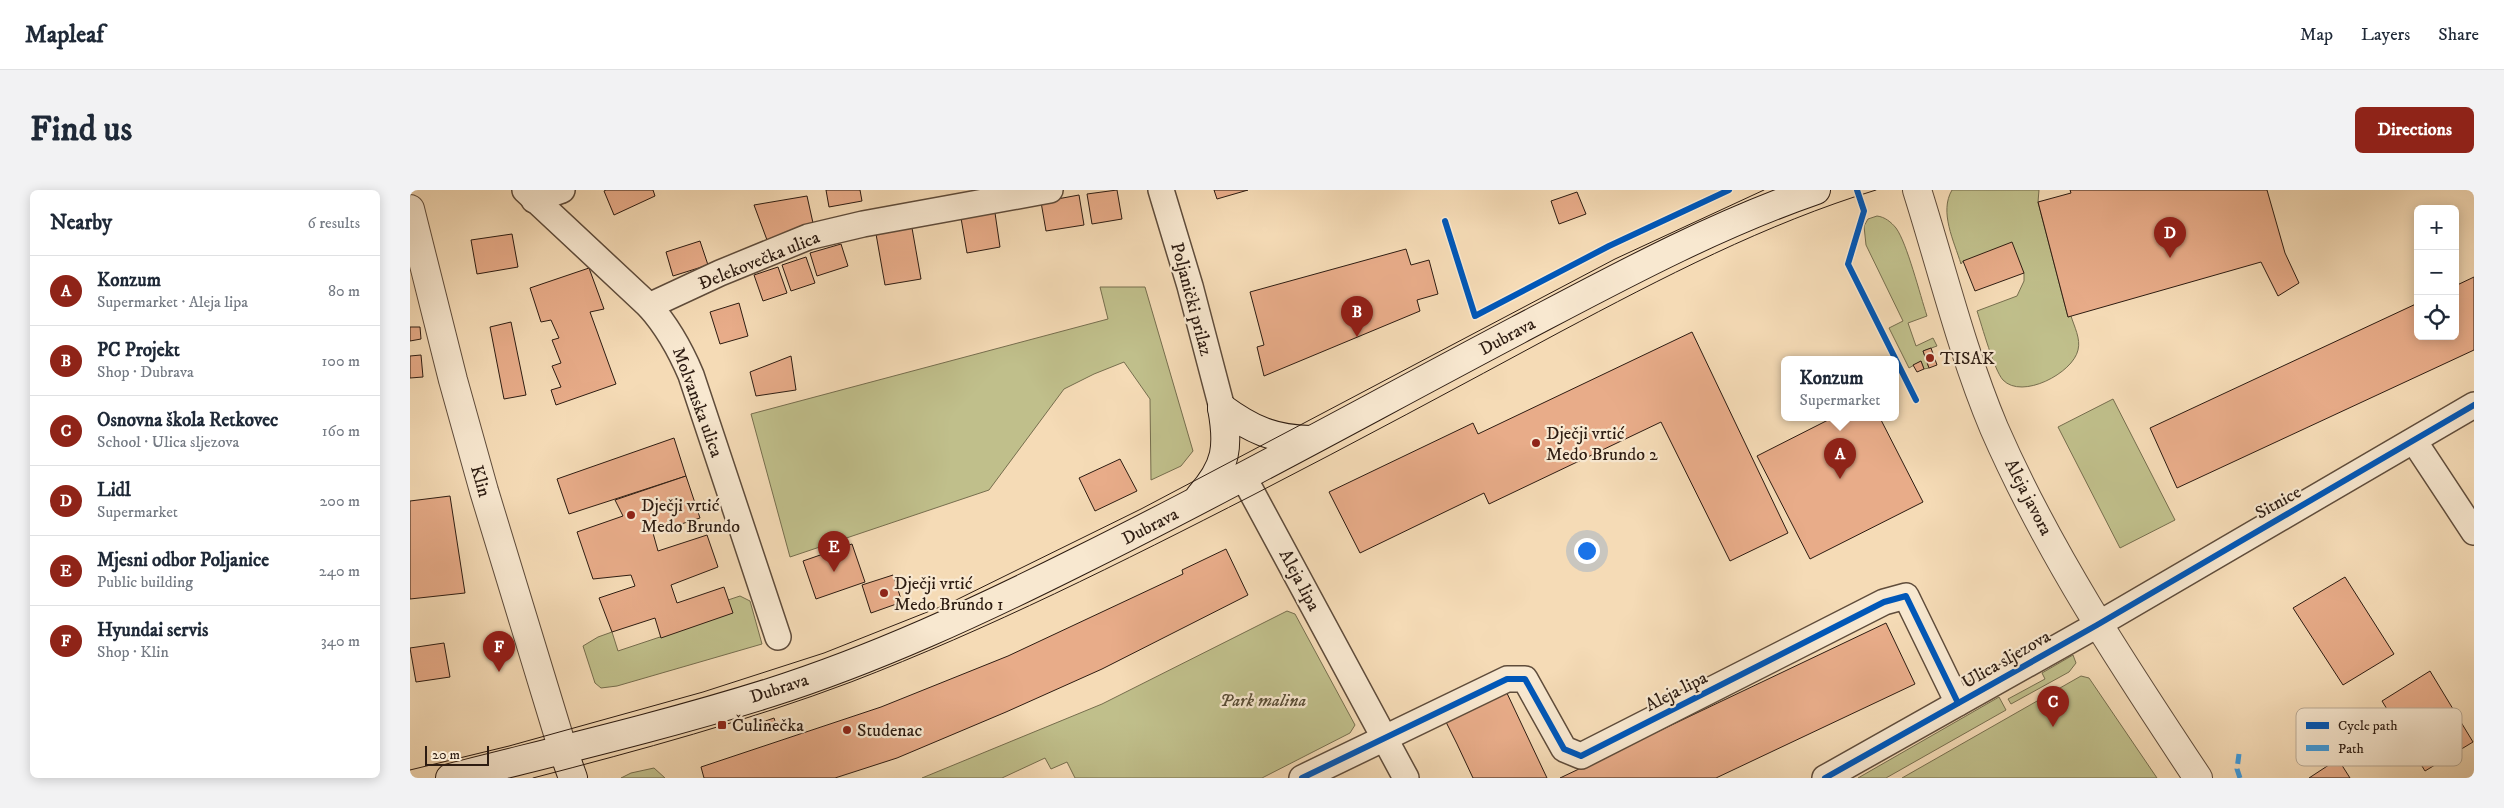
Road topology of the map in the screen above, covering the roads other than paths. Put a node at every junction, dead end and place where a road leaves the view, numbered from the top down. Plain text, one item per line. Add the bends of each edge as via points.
1 (562, 190) edge
2 (1050, 190) edge
3 (1161, 190) edge
4 (1816, 190) edge
5 (1917, 190) edge
6 (529, 195) edge
7 (410, 209) edge
8 (649, 306) junction
9 (2474, 405) edge
10 (1222, 408) junction
11 (1310, 440) junction
12 (2414, 441) junction
13 (1243, 476) junction
14 (1194, 502) junction
15 (2474, 532) edge
16 (2097, 625) junction
17 (778, 637) dead end
18 (1958, 703) junction
19 (1385, 737) junction
20 (563, 750) junction
21 (450, 778) edge
22 (573, 778) edge
23 (1302, 778) edge
24 (1406, 778) edge
25 (1825, 778) edge
26 (2198, 778) edge

1 - 6 street
2 - 8 street, Đelekovečka ulica via 808,237
3 - 10 street, Poljanički prilaz
4 - 11 main road, Dubrava via 1730,224 1657,258
5 - 16 main road, Aleja javora via 1974,375 1994,428
6 - 8 street, Molvanska ulica
7 - 20 main road, Klin via 479,472
8 - 17 street, Molvanska ulica via 677,342 691,375
9 - 12 street, Sitnice
10 - 11 main road via 1240,421 1278,438
10 - 14 main road via 1227,436 1225,455 1212,481
11 - 13 main road, Dubrava
12 - 15 street
12 - 16 street, Sitnice
13 - 14 main road, Dubrava
13 - 19 street, Aleja lipa
14 - 20 main road, Dubrava via 1010,595 872,655 768,693
16 - 18 street, Ulica sljezova
16 - 26 main road, Aleja javora
18 - 19 street, Aleja lipa via 1906,596 1884,602 1581,756 1564,748 1525,679 1507,678
18 - 25 street, Ulica sljezova
19 - 23 street
19 - 24 street, Aleja lipa
20 - 21 main road, Dubrava
20 - 22 main road, Klin

